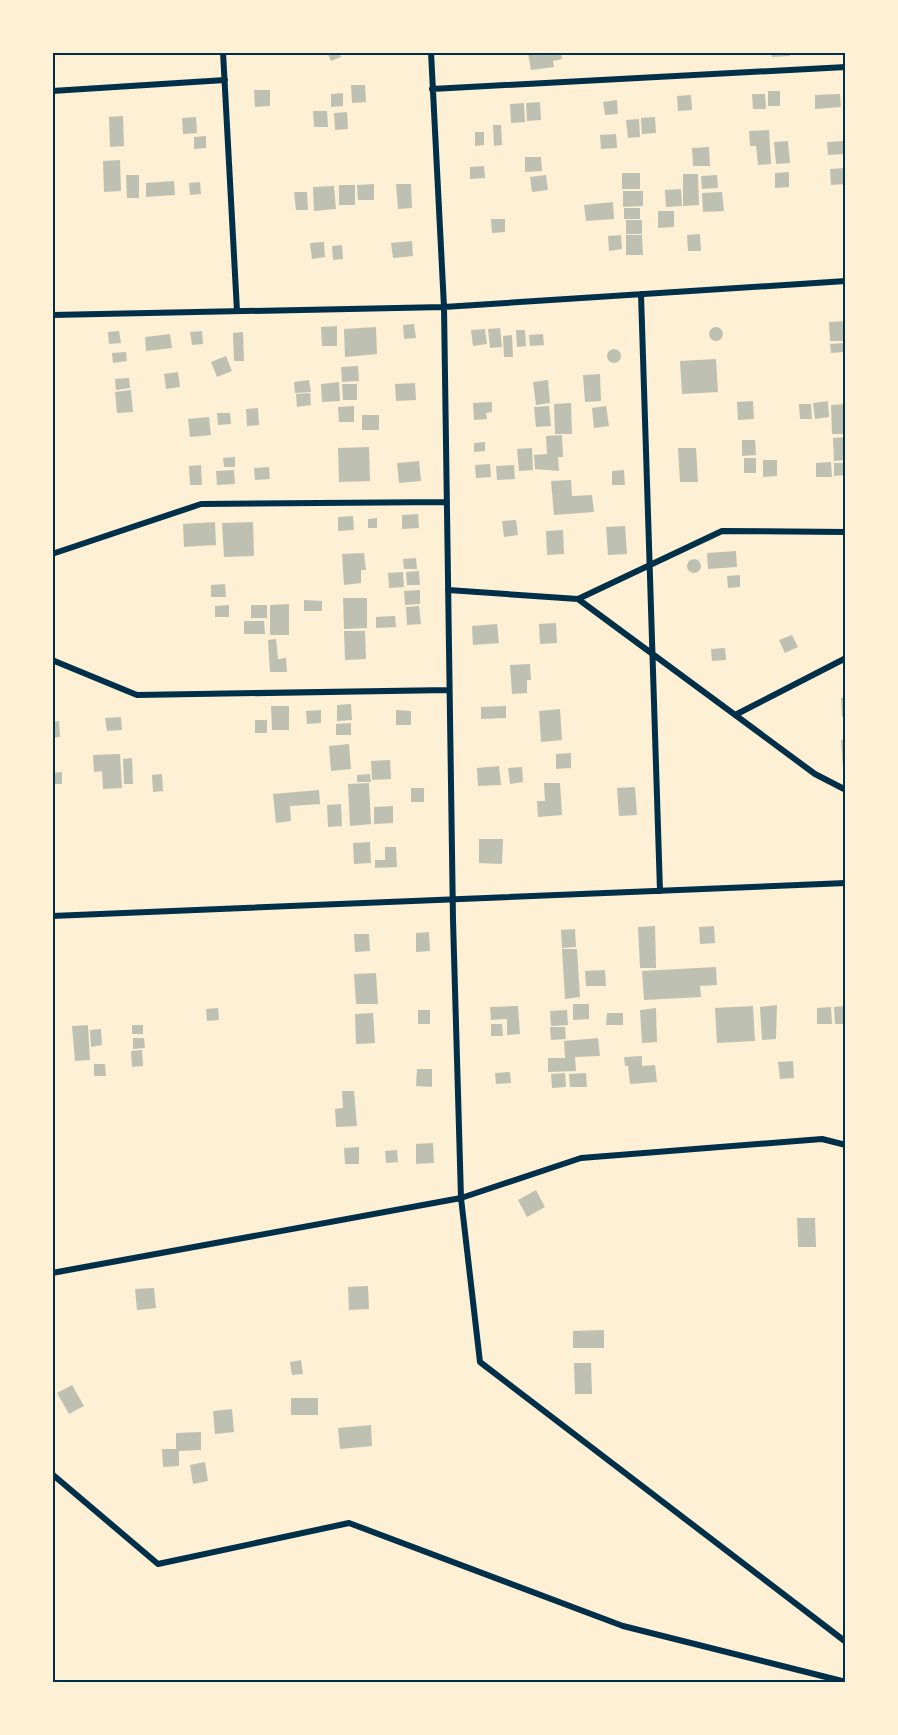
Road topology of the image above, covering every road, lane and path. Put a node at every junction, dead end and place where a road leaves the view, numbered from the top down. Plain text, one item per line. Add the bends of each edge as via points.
1 (223, 52) edge
2 (431, 52) edge
3 (846, 68) edge
4 (225, 80) junction
5 (432, 89) junction
6 (52, 91) edge
7 (846, 281) edge
8 (641, 294) junction
9 (444, 307) junction
10 (237, 311) junction
11 (52, 315) edge
12 (447, 502) junction
13 (846, 532) edge
14 (52, 554) edge
15 (650, 565) junction
16 (448, 590) junction
17 (578, 599) junction
18 (652, 654) junction
19 (846, 658) edge
20 (52, 660) edge
21 (449, 690) junction
22 (735, 715) junction
23 (846, 790) edge
24 (846, 883) edge
25 (660, 891) junction
26 (452, 901) junction
27 (52, 916) edge
28 (846, 1145) edge
29 (461, 1198) junction
30 (52, 1274) edge
31 (52, 1474) edge
32 (846, 1642) edge
33 (846, 1683) edge

1 - 4 street
2 - 5 street
3 - 5 street
4 - 6 street
4 - 10 street
5 - 9 street
7 - 8 street
8 - 9 street
8 - 15 street
9 - 10 street
9 - 12 street
10 - 11 street
12 - 14 street via 201,504
12 - 16 street
13 - 15 street via 722,531
15 - 17 street
15 - 18 street
16 - 17 street
16 - 21 street
17 - 18 street
18 - 22 street
18 - 25 street
19 - 22 street
20 - 21 street via 136,695
21 - 26 street
22 - 23 street via 815,774
24 - 25 street
25 - 26 street
26 - 27 street
26 - 29 street
28 - 29 street via 822,1138 581,1158
29 - 30 street
29 - 32 street via 480,1362
31 - 33 street via 158,1564 349,1523 623,1626

